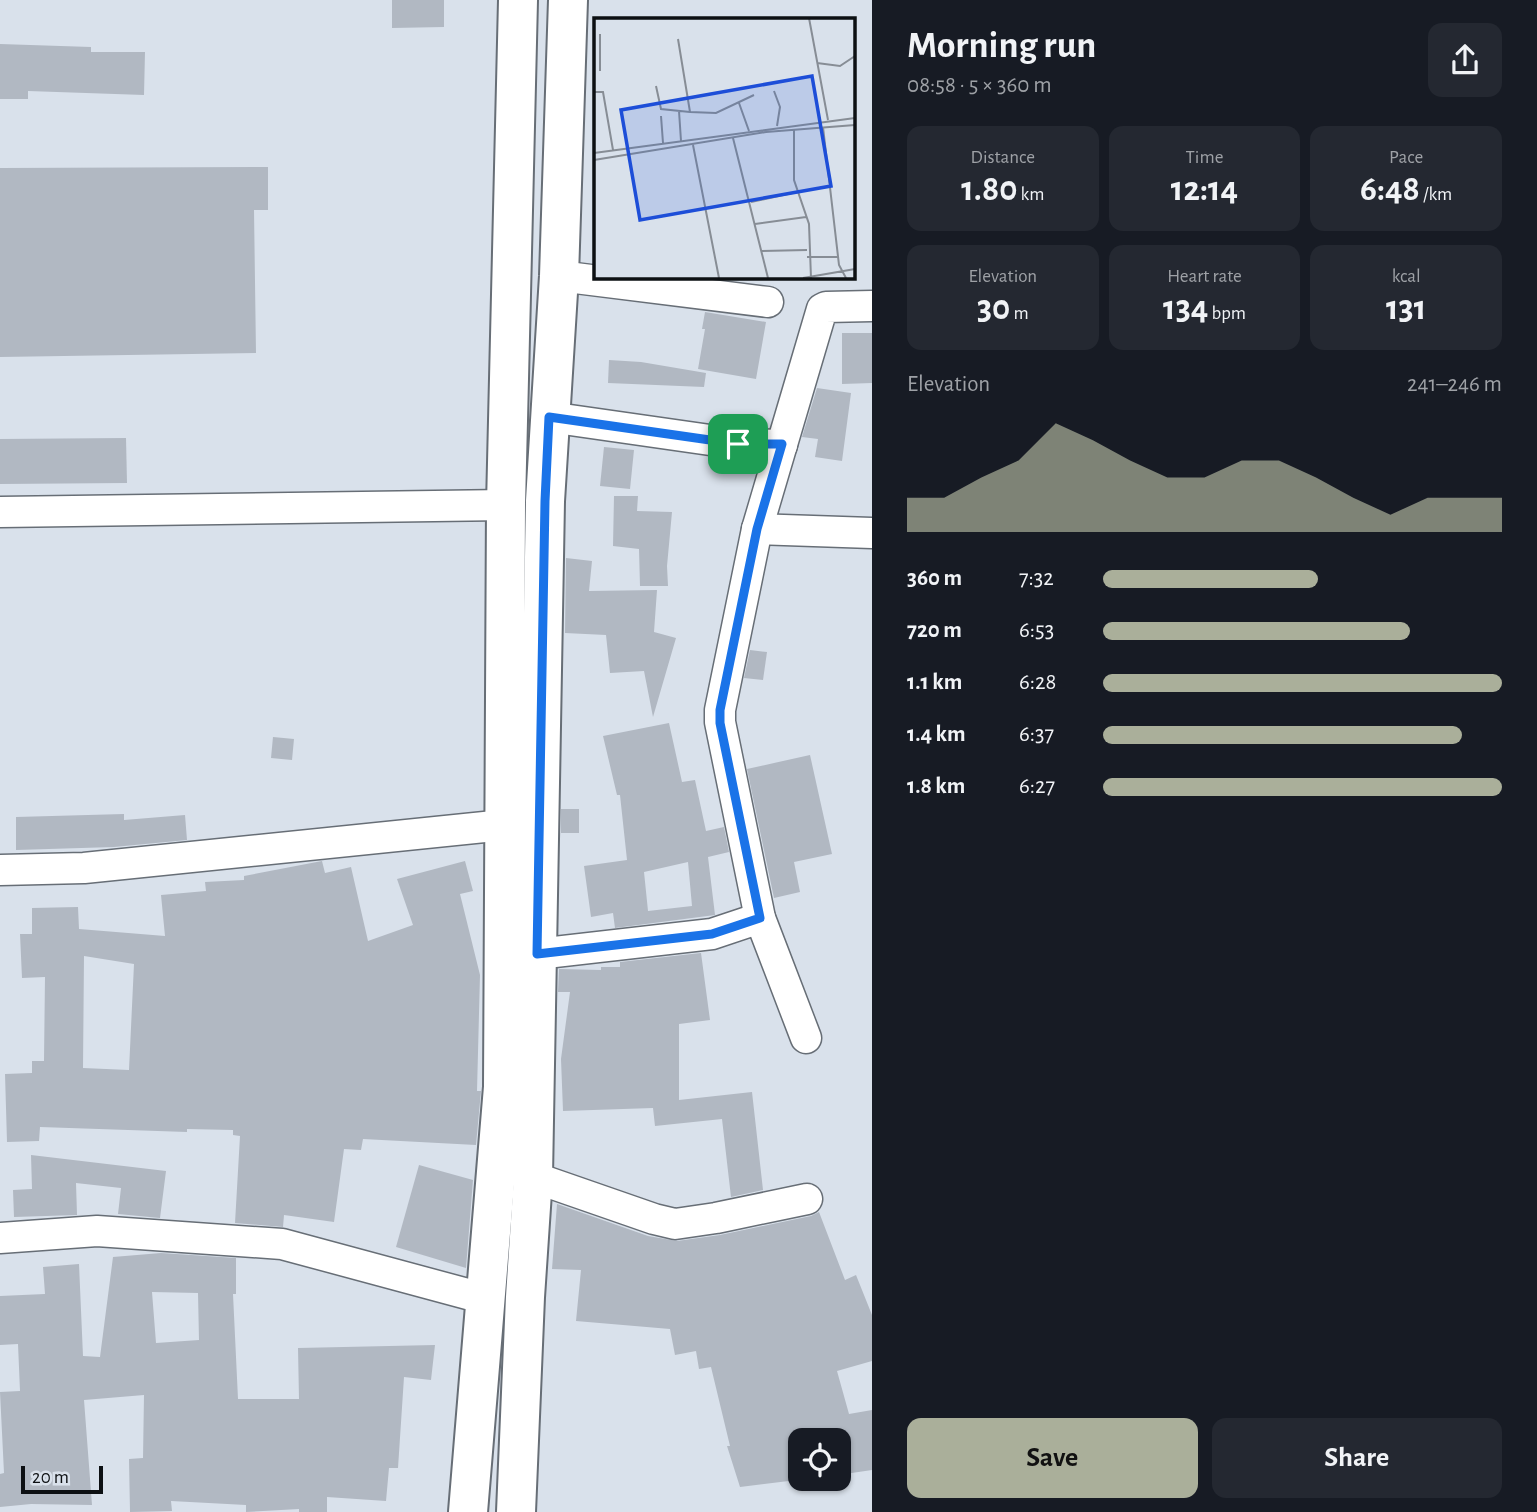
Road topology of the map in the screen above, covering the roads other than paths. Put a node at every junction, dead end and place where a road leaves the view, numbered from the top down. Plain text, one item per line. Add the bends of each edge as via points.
1 (517, 0) edge
2 (569, 0) edge
3 (559, 276) junction
4 (768, 302) dead end
5 (872, 306) edge
6 (549, 417) junction
7 (782, 444) junction
8 (506, 505) junction
9 (0, 512) edge
10 (757, 529) junction
11 (872, 533) edge
12 (504, 825) junction
13 (0, 870) edge
14 (760, 918) junction
15 (537, 954) junction
16 (806, 1038) dead end
17 (533, 1177) junction
18 (807, 1199) dead end
19 (0, 1238) edge
20 (485, 1299) junction
21 (468, 1512) edge
22 (516, 1512) edge

1 - 8 street
2 - 3 street
3 - 4 street
3 - 6 street
5 - 7 street via 822,309
6 - 7 street via 738,444
6 - 15 street
7 - 10 street
8 - 9 street
8 - 12 street
10 - 11 street
10 - 14 street via 720,723
12 - 13 street via 84,868
12 - 20 street via 503,1087
14 - 15 street via 712,934
14 - 16 street
15 - 17 street
17 - 18 street via 675,1224
17 - 22 street
19 - 20 street via 97,1231 282,1244
20 - 21 street

